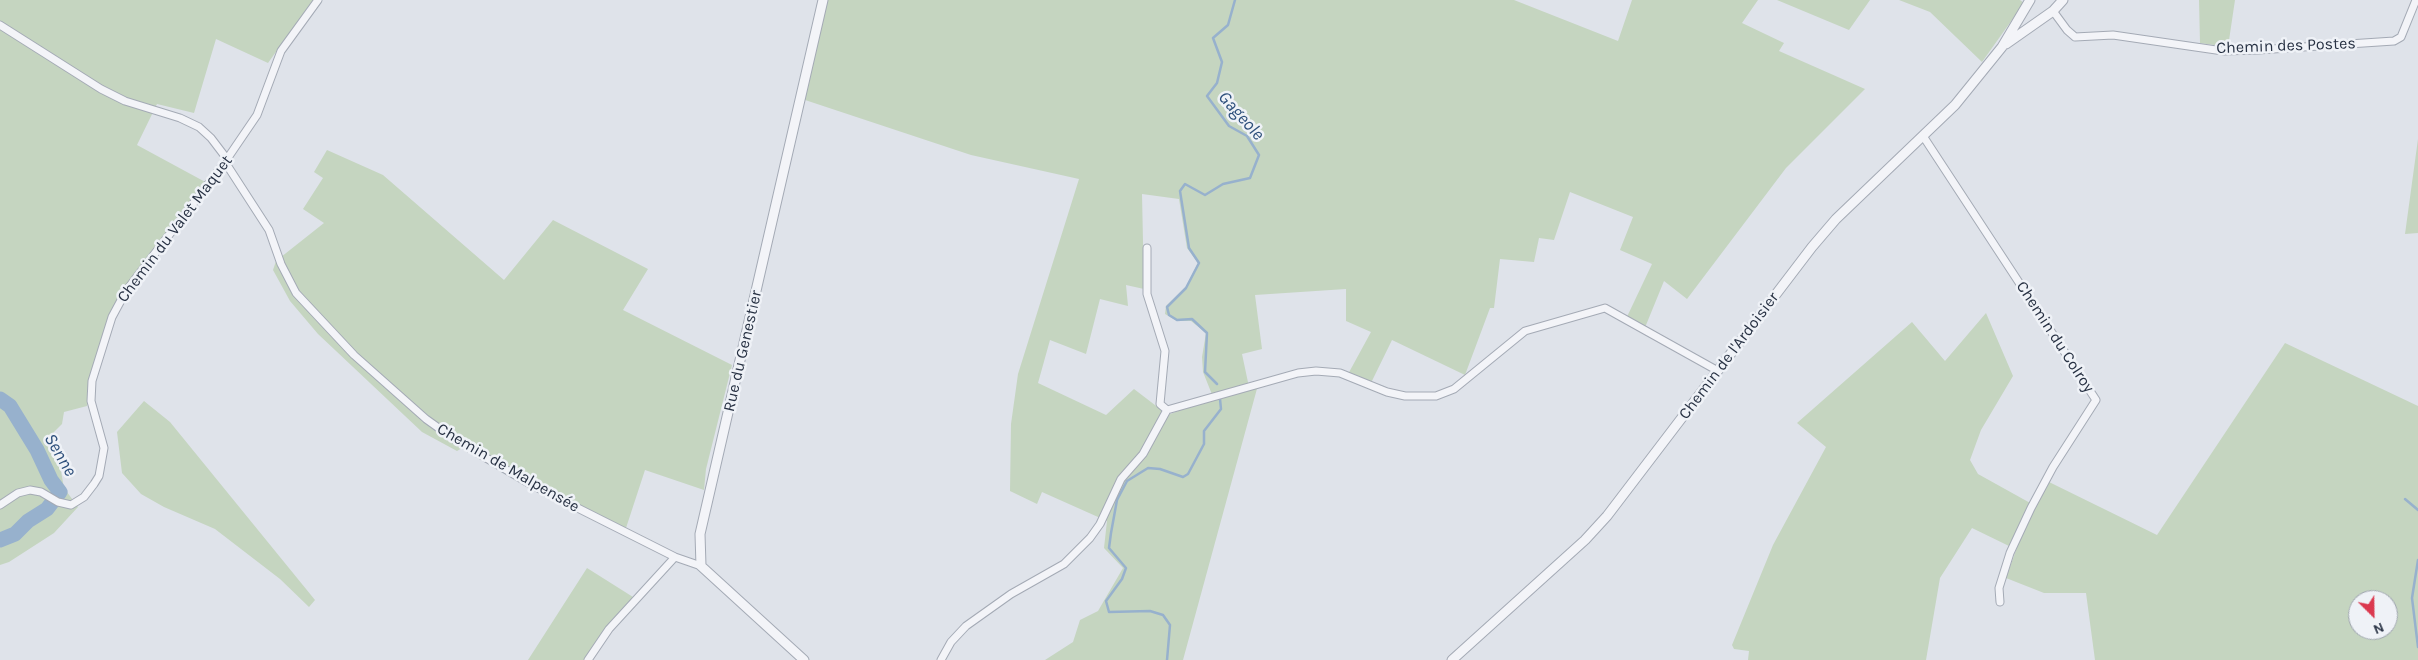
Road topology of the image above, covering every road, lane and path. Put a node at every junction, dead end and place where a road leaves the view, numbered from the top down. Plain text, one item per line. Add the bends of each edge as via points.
1 (318, 0) edge
2 (823, 0) edge
3 (2030, 0) edge
4 (2063, 0) edge
5 (2416, 0) edge
6 (2053, 10) junction
7 (0, 25) edge
8 (2002, 47) junction
9 (1923, 136) junction
10 (226, 161) junction
11 (1147, 248) dead end
12 (1718, 371) junction
13 (1167, 410) junction
14 (0, 505) edge
15 (675, 557) junction
16 (701, 566) junction
17 (2000, 602) dead end
18 (588, 660) edge
19 (804, 660) edge
20 (941, 660) edge
21 (1452, 660) edge

1 - 10 street, Chemin du Valet Maquet via 281,51 257,115
2 - 16 street, Rue du Genestier via 700,534
3 - 8 street, Chemin de l'Ardoisier
4 - 6 street, Chemin de l'Ardoisier
5 - 6 street, Chemin des Postes via 2401,37 2394,40 2223,51 2113,35 2075,37
6 - 8 street, Chemin de l'Ardoisier
7 - 10 street, Chemin de Malpensée via 125,101 199,127 211,138
8 - 9 street, Chemin de l'Ardoisier via 1955,104
9 - 12 street, Chemin de l'Ardoisier via 1812,246
9 - 17 street, Chemin du Colroy via 2096,400 2031,508 2010,554 1999,588
10 - 14 street, Chemin du Valet Maquet via 126,291 112,317 91,389 92,406 104,448 98,476 89,491 77,503 65,504 35,490 25,490
10 - 15 street, Chemin de Malpensée via 269,230 281,264 296,292 324,325 387,386 440,430 503,469
11 - 13 street via 1147,294 1165,351 1160,404
12 - 13 street via 1604,308 1525,331 1454,389 1436,396 1405,396 1340,373 1316,371 1298,372
12 - 21 street, Chemin de l'Ardoisier via 1627,492 1590,534
13 - 20 street via 1143,454 1121,479 1090,538 1064,564 983,612 957,635
15 - 16 street, Chemin de Malpensée
15 - 18 street via 609,629
16 - 19 street

